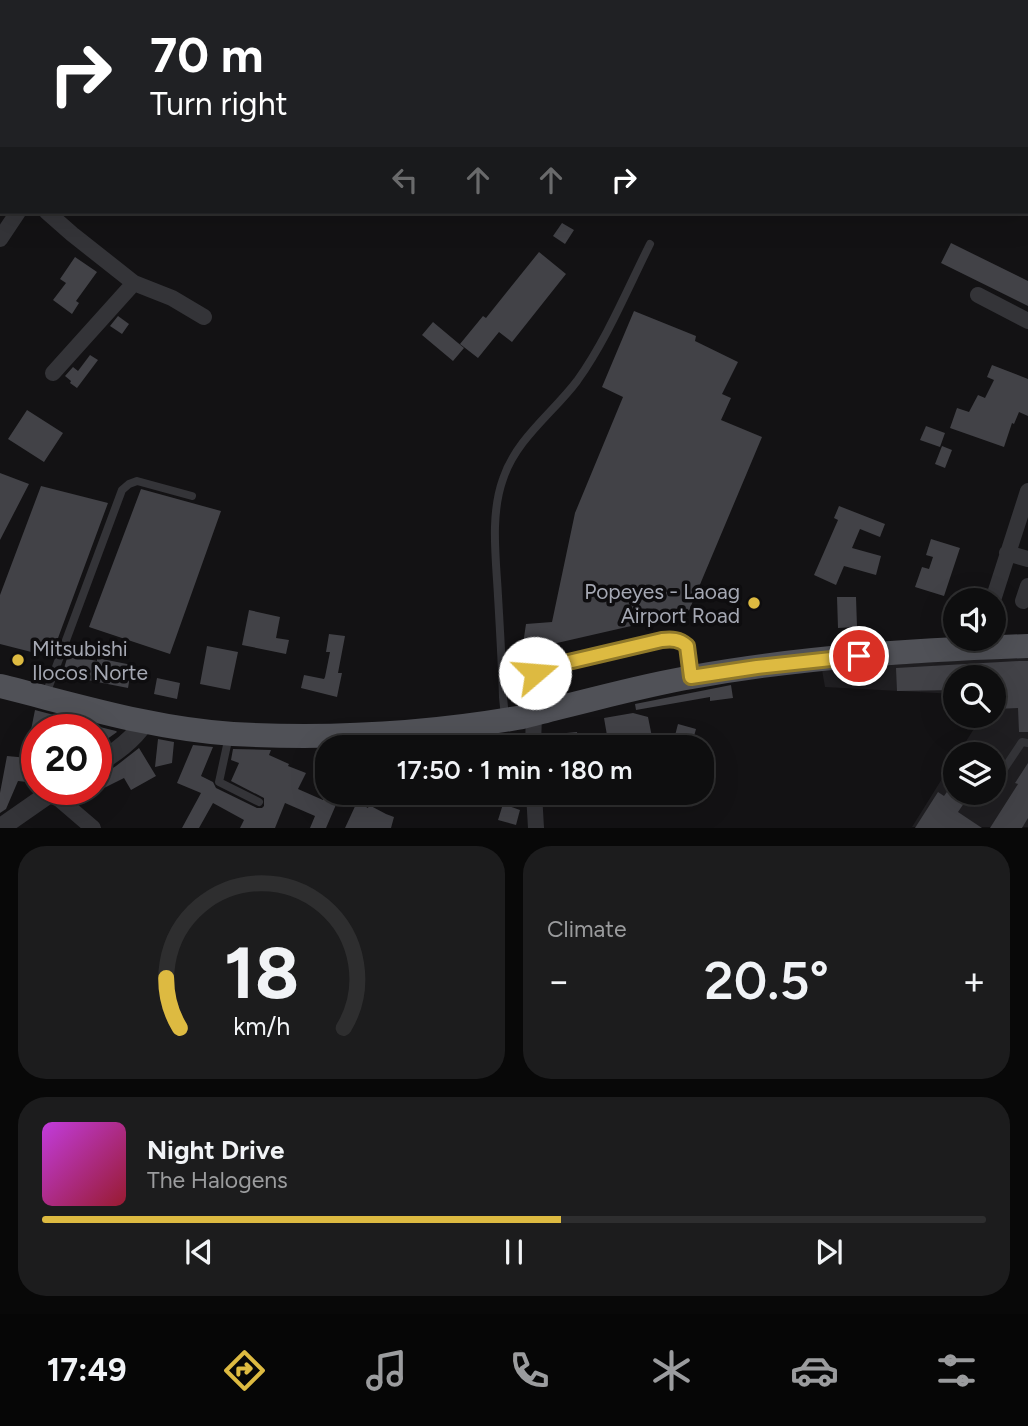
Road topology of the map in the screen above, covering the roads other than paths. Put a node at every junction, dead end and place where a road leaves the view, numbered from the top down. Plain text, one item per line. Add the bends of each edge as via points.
1 (17, 214) edge
2 (49, 214) edge
3 (0, 239) edge
4 (650, 244) dead end
5 (134, 283) junction
6 (978, 295) dead end
7 (204, 317) dead end
8 (1028, 321) edge
9 (54, 373) dead end
10 (1028, 491) edge
11 (192, 496) dead end
12 (1007, 553) junction
13 (1028, 559) edge
14 (997, 588) edge
15 (1006, 645) edge
16 (1028, 646) edge
17 (943, 647) edge
18 (691, 677) junction
19 (0, 686) edge
20 (45, 697) junction
21 (520, 717) junction
22 (145, 722) junction
23 (230, 733) junction
24 (528, 735) edge
25 (1028, 743) edge
26 (112, 753) edge
27 (1006, 766) edge
28 (259, 802) dead end
29 (33, 805) edge
30 (68, 805) edge
31 (535, 805) edge
32 (1, 828) edge
33 (93, 828) edge
34 (536, 828) edge

1 - 3 street
2 - 5 street
4 - 21 lane via 597,352 517,451 503,478 495,545 503,697
5 - 7 street
5 - 9 street
6 - 8 street
10 - 12 street
11 - 20 lane via 137,481 122,490
12 - 13 street
12 - 14 street
15 - 16 main road
17 - 18 main road
18 - 21 main road
18 - 21 lane via 687,646 682,641 662,640 535,673 528,681
19 - 20 main road
20 - 22 main road
21 - 23 main road via 394,732
21 - 24 street
22 - 23 main road
22 - 26 street
23 - 28 lane via 219,782
25 - 27 lane via 1022,743
29 - 32 street
30 - 33 street
31 - 34 street

